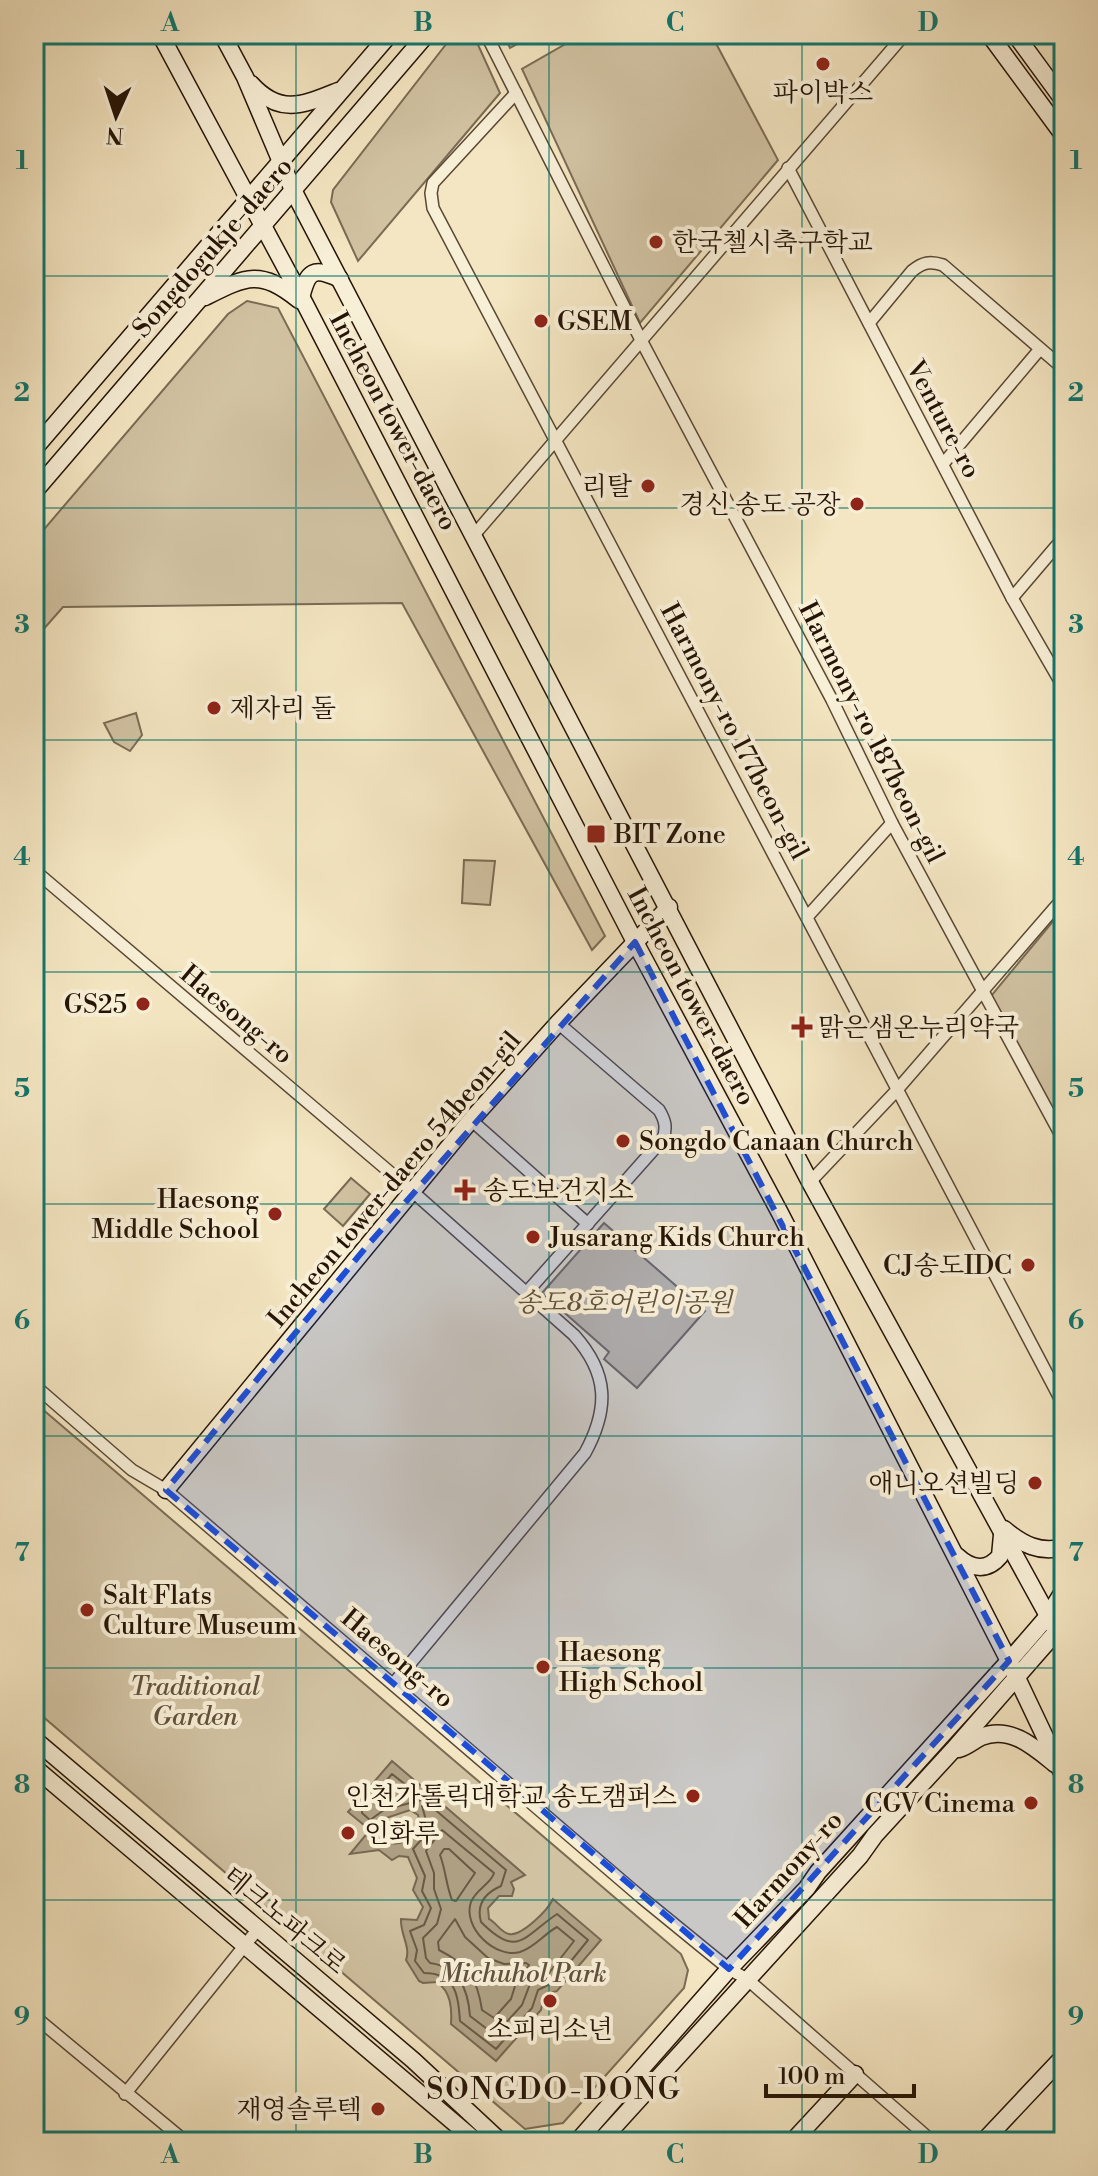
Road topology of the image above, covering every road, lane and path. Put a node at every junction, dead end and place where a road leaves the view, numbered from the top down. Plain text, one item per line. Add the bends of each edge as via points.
1 (160, 34) edge
2 (222, 34) edge
3 (390, 34) edge
4 (427, 34) edge
5 (486, 34) edge
6 (905, 34) edge
7 (989, 34) edge
8 (1015, 34) edge
9 (245, 77) junction
10 (343, 88) junction
11 (516, 93) junction
12 (1064, 101) edge
13 (1064, 136) edge
14 (280, 162) junction
15 (788, 168) junction
16 (293, 190) junction
17 (247, 200) junction
18 (263, 224) junction
19 (340, 279) junction
20 (197, 301) junction
21 (303, 301) junction
22 (869, 323) junction
23 (642, 342) junction
24 (1040, 349) junction
25 (1064, 369) edge
26 (557, 440) junction
27 (34, 449) edge
28 (943, 464) junction
29 (34, 492) edge
30 (474, 535) junction
31 (1064, 537) edge
32 (1012, 598) junction
33 (1064, 688) edge
34 (892, 823) junction
35 (34, 870) edge
36 (1064, 897) edge
37 (669, 907) junction
38 (807, 917) junction
39 (635, 942) junction
40 (984, 991) junction
41 (558, 1023) junction
42 (897, 1090) junction
43 (471, 1120) junction
44 (1064, 1141) edge
45 (810, 1182) junction
46 (412, 1191) junction
47 (588, 1224) junction
48 (527, 1292) junction
49 (34, 1385) edge
50 (1064, 1406) edge
51 (166, 1490) junction
52 (1000, 1528) junction
53 (1064, 1547) edge
54 (953, 1552) junction
55 (1064, 1590) edge
56 (1058, 1629) edge
57 (1009, 1661) junction
58 (1017, 1678) junction
59 (394, 1683) junction
60 (1064, 1732) edge
61 (34, 1739) edge
62 (953, 1750) junction
63 (34, 1767) edge
64 (1062, 1772) edge
65 (258, 1929) junction
66 (244, 1945) junction
67 (729, 1969) junction
68 (747, 1979) junction
69 (34, 2016) edge
70 (1064, 2056) edge
71 (855, 2074) junction
72 (125, 2094) junction
73 (186, 2142) edge
74 (477, 2142) edge
75 (501, 2142) edge
76 (577, 2142) edge
77 (600, 2142) edge
78 (792, 2142) edge
79 (933, 2142) edge
80 (983, 2142) edge

1 - 17 main road, Incheon tower-daero
2 - 9 main road
3 - 10 main road, Songdogukje-daero
4 - 16 main road, Songdogukje-daero
5 - 11 street, Harmony-ro 187beon-gil
6 - 15 street
7 - 13 main road
8 - 12 main road
9 - 10 main road via 261,95 289,106
9 - 14 main road, Incheon tower-daero
10 - 14 main road, Songdogukje-daero
11 - 23 street, Harmony-ro 187beon-gil
11 - 26 street, Harmony-ro 177beon-gil via 433,183 431,193 433,208
14 - 16 main road, Incheon tower-daero
14 - 17 main road, Songdogukje-daero
15 - 22 street, Venture-ro
15 - 23 street
16 - 18 main road, Songdogukje-daero
16 - 19 main road, Incheon tower-daero
17 - 18 main road, Incheon tower-daero
17 - 27 main road, Songdogukje-daero
18 - 20 main road, Songdogukje-daero
18 - 21 main road, Incheon tower-daero
19 - 21 main road via 323,271 313,273 306,279
19 - 30 main road, Incheon tower-daero
20 - 21 main road via 253,277 282,286
20 - 29 main road, Songdogukje-daero
21 - 39 main road, Incheon tower-daero
22 - 24 street via 912,271 932,262 943,265
22 - 28 street, Venture-ro
23 - 26 street
23 - 34 street, Harmony-ro 187beon-gil
24 - 25 street
24 - 28 street
26 - 30 street
26 - 38 street, Harmony-ro 177beon-gil
28 - 32 street, Venture-ro
30 - 37 main road, Incheon tower-daero
31 - 32 street
32 - 33 street, Venture-ro
34 - 38 street
34 - 40 street, Harmony-ro 187beon-gil
35 - 46 street, Haesong-ro
36 - 40 street
37 - 39 main road, Incheon tower-daero 54beon-gil
37 - 45 main road, Incheon tower-daero
38 - 42 street, Harmony-ro 177beon-gil
39 - 41 main road, Incheon tower-daero 54beon-gil
39 - 54 main road, Incheon tower-daero
40 - 42 street
40 - 44 street, Harmony-ro 187beon-gil
41 - 43 main road, Incheon tower-daero 54beon-gil
41 - 47 street via 659,1110 666,1123 663,1139
42 - 45 street
42 - 50 street, Harmony-ro 177beon-gil
43 - 46 main road, Incheon tower-daero 54beon-gil
43 - 47 street
45 - 52 main road, Incheon tower-daero
46 - 48 street, Haesong-ro
46 - 51 main road, Incheon tower-daero 54beon-gil
47 - 48 street
48 - 59 street, Haesong-ro via 587,1348 596,1365 602,1395 598,1427 585,1453
49 - 51 street, Haesong-ro via 132,1470
51 - 59 street, Haesong-ro
52 - 53 main road via 1036,1548
52 - 54 main road via 1000,1556 989,1566 970,1566
52 - 56 main road, Incheon tower-daero
54 - 57 main road, Incheon tower-daero
55 - 56 main road, Harmony-ro
56 - 57 main road, Harmony-ro
56 - 58 main road, Harmony-ro
57 - 58 main road, Incheon tower-daero
57 - 67 main road, Harmony-ro
58 - 62 main road, Harmony-ro
58 - 64 main road, Incheon tower-daero
59 - 67 street, Haesong-ro
60 - 64 main road via 1058,1751
61 - 65 main road, 테크노파크로
62 - 64 main road via 981,1737 1006,1734 1022,1738
62 - 68 main road, Harmony-ro
63 - 66 main road
65 - 66 street
65 - 75 main road, 테크노파크로
66 - 72 street
66 - 74 main road
67 - 68 street, Haesong-ro
67 - 76 main road, Harmony-ro
68 - 71 street, Haesong-ro
68 - 77 main road, Harmony-ro
69 - 72 street
70 - 80 main road
71 - 78 main road
71 - 79 street, Haesong-ro
72 - 73 street

